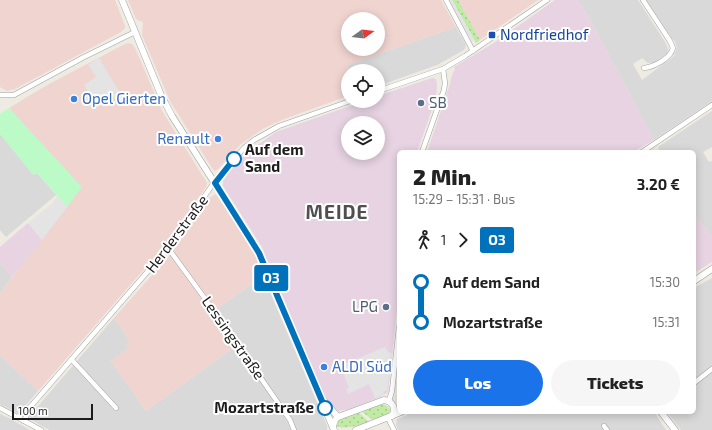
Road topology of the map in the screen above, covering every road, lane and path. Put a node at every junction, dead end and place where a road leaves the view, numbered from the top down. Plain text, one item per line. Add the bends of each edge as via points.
1 (122, 0) edge
2 (446, 0) edge
3 (547, 0) edge
4 (643, 0) edge
5 (135, 32) junction
6 (473, 51) junction
7 (644, 68) dead end
8 (443, 69) junction
9 (385, 90) edge
10 (0, 96) edge
11 (341, 104) edge
12 (712, 106) edge
13 (423, 150) edge
14 (645, 150) edge
15 (215, 183) junction
16 (168, 248) junction
17 (712, 270) edge
18 (696, 280) edge
19 (397, 345) edge
20 (72, 360) junction
21 (712, 369) edge
22 (696, 381) edge
23 (321, 396) junction
24 (394, 405) edge
25 (31, 406) junction
26 (0, 408) edge
27 (116, 408) dead end
28 (397, 414) edge
29 (663, 414) edge
30 (18, 417) junction
31 (338, 417) junction
32 (390, 417) junction
33 (24, 421) junction
34 (334, 428) edge
35 (41, 430) edge
36 (294, 430) edge
37 (356, 430) edge
38 (394, 430) edge
39 (675, 430) edge

1 - 5 street
2 - 6 street
3 - 6 street
4 - 7 street via 673,48 670,54 656,65
5 - 10 street via 14,96
5 - 15 street via 172,116
6 - 8 street
8 - 9 street
8 - 13 street via 444,90
11 - 15 street, Herderstraße via 279,126 254,140 236,156
12 - 14 street
15 - 16 street, Herderstraße
15 - 23 street via 259,253
16 - 20 street, Herderstraße
16 - 36 street, Lessingstraße via 290,420
17 - 18 street
19 - 24 street via 392,391
20 - 25 street, Herderstraße
20 - 27 street
21 - 22 street
23 - 31 street
23 - 34 street
24 - 31 street via 384,400
24 - 32 street
25 - 30 street, Herderstraße
25 - 33 street, Herderstraße
26 - 30 street
28 - 32 street
29 - 39 street
30 - 33 street
31 - 34 street via 334,420
32 - 37 street
32 - 38 street
33 - 35 street

